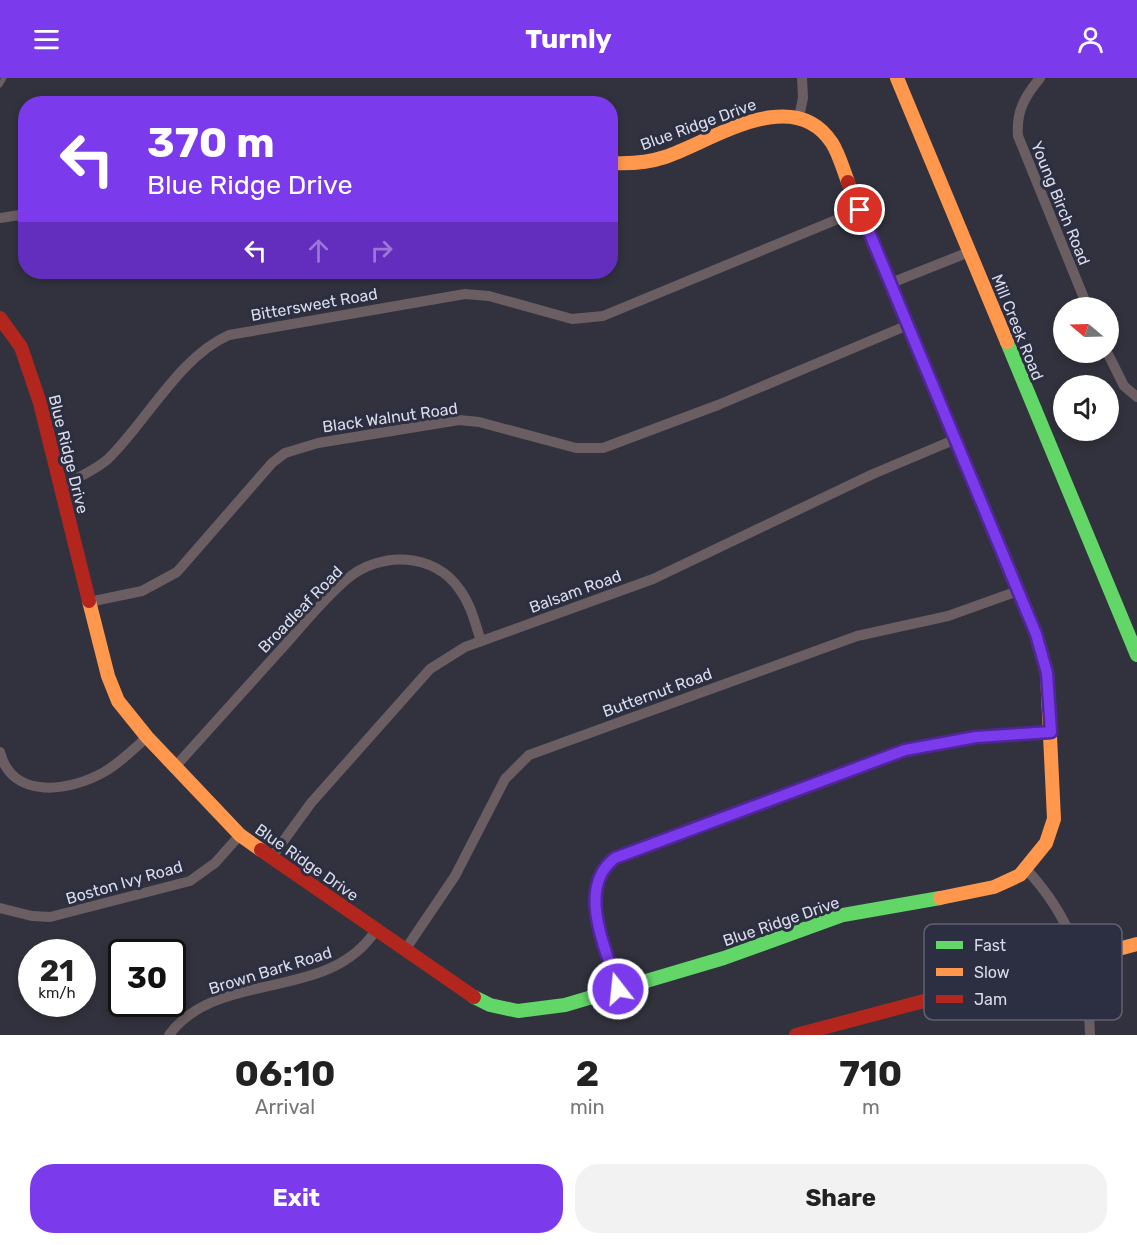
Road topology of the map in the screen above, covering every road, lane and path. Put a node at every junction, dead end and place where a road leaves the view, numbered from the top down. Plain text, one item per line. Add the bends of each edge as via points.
1 (4, 78) edge
2 (802, 78) edge
3 (897, 78) edge
4 (1040, 78) edge
5 (0, 85) edge
6 (799, 117) junction
7 (618, 163) edge
8 (860, 210) junction
9 (18, 215) edge
10 (0, 218) edge
11 (969, 252) junction
12 (891, 283) junction
13 (1084, 297) edge
14 (0, 318) edge
15 (908, 325) junction
16 (1112, 363) edge
17 (1137, 398) edge
18 (956, 439) junction
19 (60, 486) junction
20 (1018, 591) junction
21 (89, 602) junction
22 (481, 641) junction
23 (1137, 655) edge
24 (1051, 732) junction
25 (147, 737) junction
26 (0, 752) edge
27 (174, 768) junction
28 (240, 835) junction
29 (271, 858) junction
30 (1026, 869) junction
31 (0, 908) edge
32 (1066, 924) edge
33 (376, 930) junction
34 (1137, 944) edge
35 (1122, 948) edge
36 (405, 950) junction
37 (618, 989) junction
38 (924, 1001) edge
39 (1089, 1020) edge
40 (169, 1035) edge
41 (796, 1035) edge
42 (1090, 1035) edge

1 - 5 lane
2 - 6 street
3 - 11 street, Mill Creek Road
4 - 13 street, Young Birch Road via 1019,111 1018,136
6 - 7 street, Blue Ridge Drive via 764,118 665,157
6 - 8 street, Blue Ridge Drive via 832,143
8 - 12 street, Blue Ridge Drive
8 - 19 street, Bittersweet Road via 603,316 572,319 489,296 465,294 229,335 201,352 106,460
9 - 10 street
11 - 12 street
11 - 23 street, Mill Creek Road
12 - 15 street, Blue Ridge Drive
14 - 19 street, Blue Ridge Drive via 26,357
15 - 18 street, Blue Ridge Drive
15 - 21 street, Black Walnut Road via 718,405 603,448 576,448 459,420 295,449 272,463 177,572 142,591
16 - 17 street via 1124,386
18 - 20 street, Blue Ridge Drive
18 - 22 street, Balsam Road via 652,579
19 - 21 street, Blue Ridge Drive
20 - 24 street, Blue Ridge Drive via 1044,660
20 - 36 street, Butternut Road via 948,616 857,636 529,755 505,779 455,876
21 - 25 street, Blue Ridge Drive via 113,691
22 - 27 street, Broadleaf Road via 470,607 447,576 416,561 374,562 347,579 321,605
22 - 29 street, Balsam Road via 443,658 430,669 311,803
24 - 30 street, Blue Ridge Drive via 1054,819 1046,843
24 - 37 street via 976,737 905,750 615,858 600,872 594,894
25 - 26 street via 105,772 59,788 43,789 21,781 5,765
25 - 27 street, Blue Ridge Drive
27 - 28 street, Blue Ridge Drive
28 - 29 street, Blue Ridge Drive
28 - 31 street, Boston Ivy Road via 200,875 174,886 50,917
29 - 33 street, Blue Ridge Drive
30 - 32 street via 1046,890
30 - 37 street, Blue Ridge Drive via 1005,883 970,893 843,915 724,958
33 - 36 street, Blue Ridge Drive
33 - 40 street, Brown Bark Road via 359,952 333,969 199,1008
34 - 35 street
36 - 37 street, Blue Ridge Drive via 471,995 505,1010 539,1010
38 - 41 street
39 - 42 street

